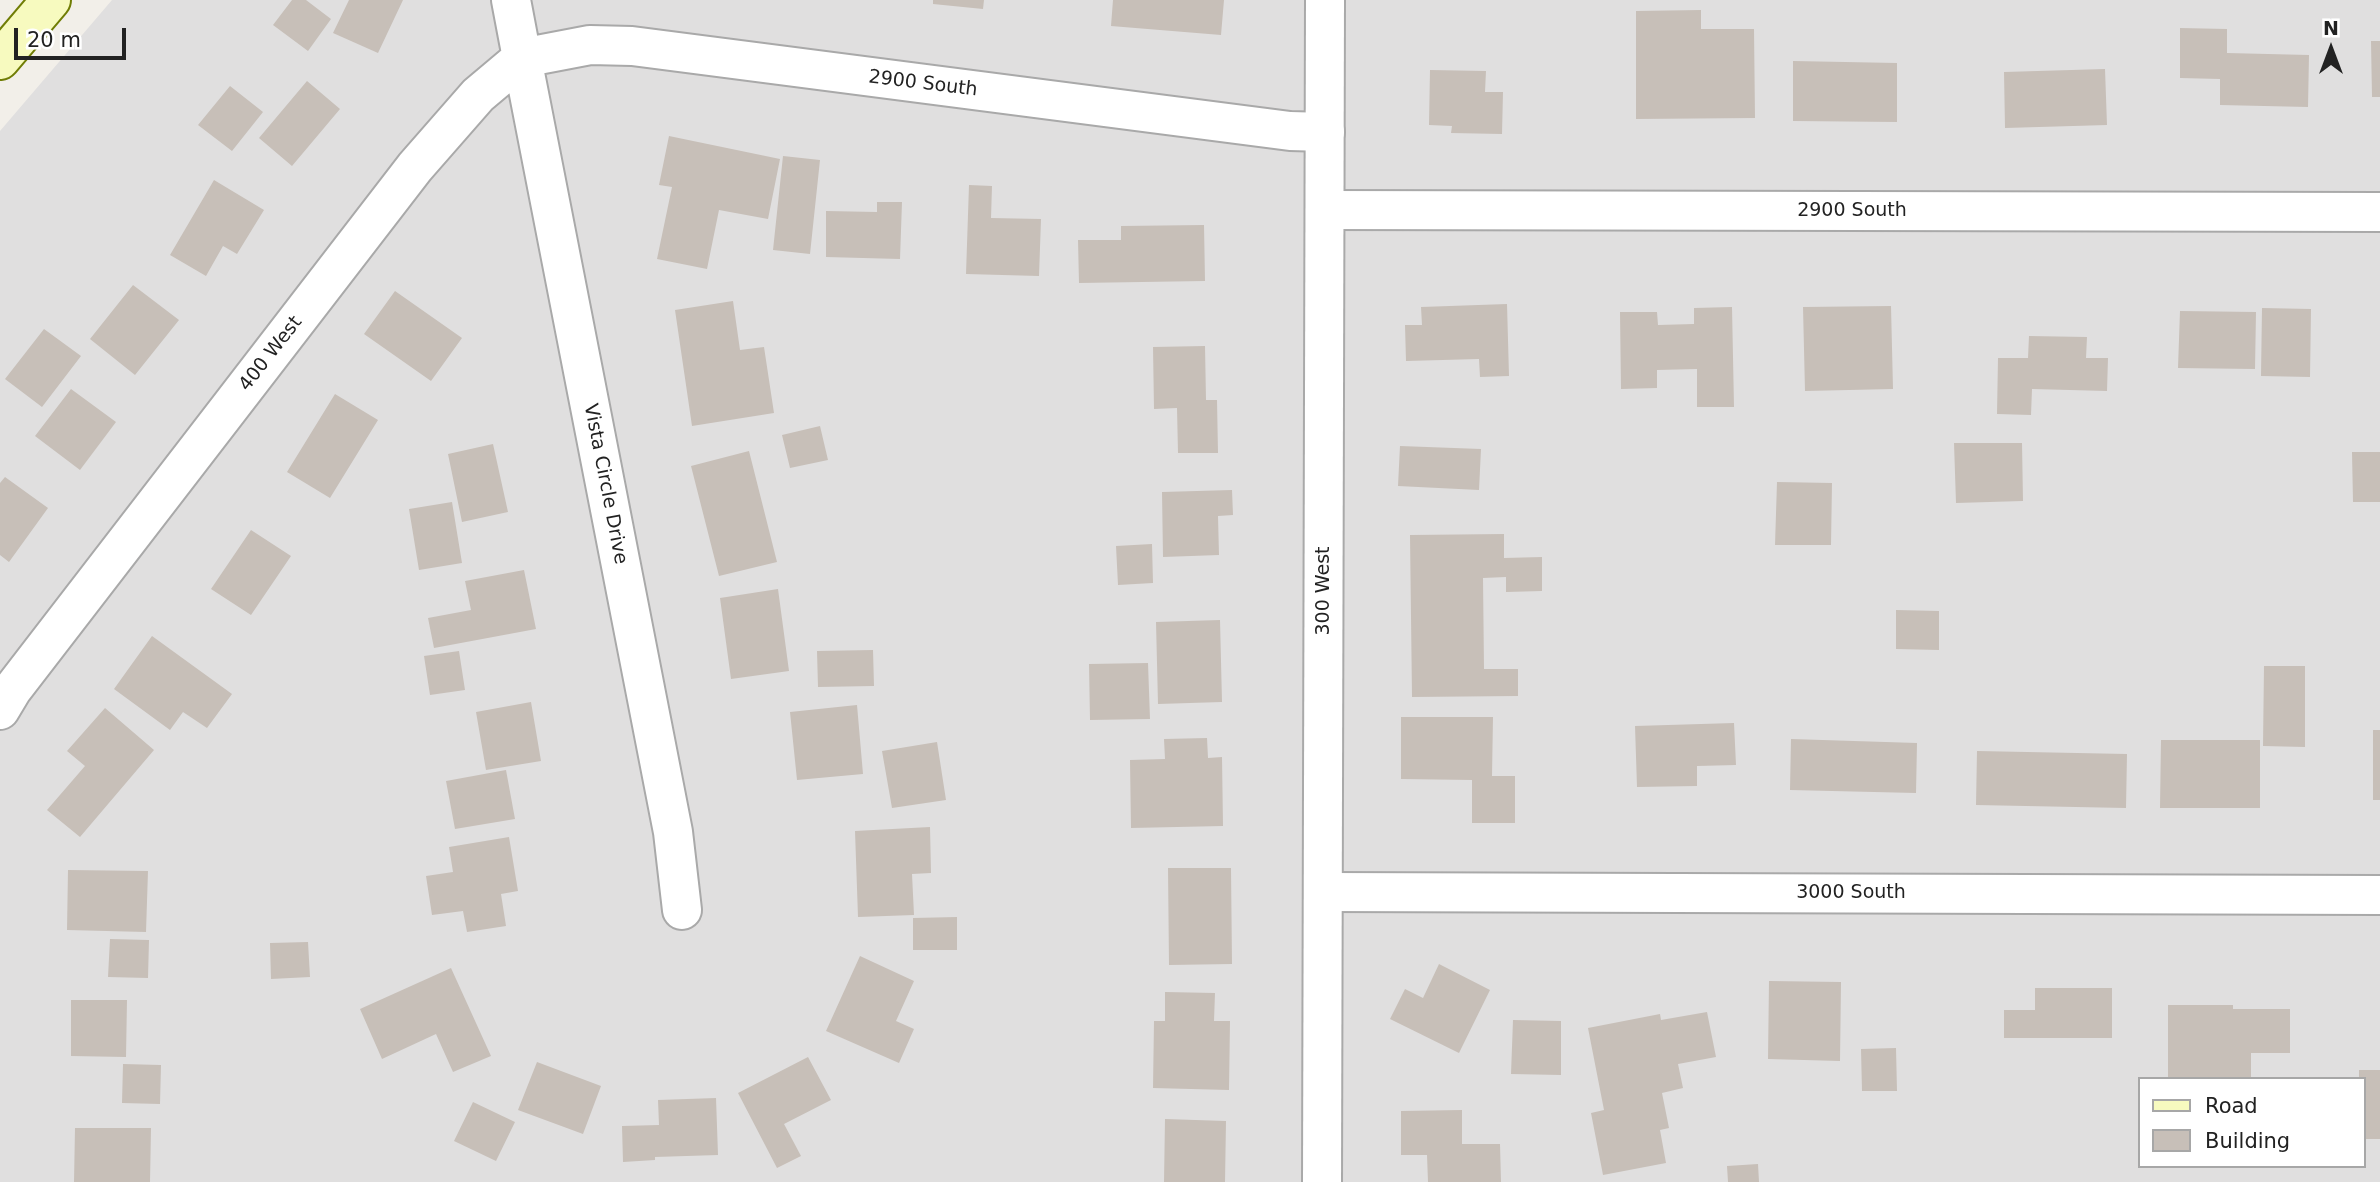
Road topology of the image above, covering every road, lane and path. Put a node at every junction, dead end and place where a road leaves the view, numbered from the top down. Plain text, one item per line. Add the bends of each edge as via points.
1 (51, 0) edge
2 (511, 0) edge
3 (1325, 0) edge
4 (522, 58) junction
5 (0, 60) edge
6 (1325, 132) junction
7 (1325, 210) junction
8 (2380, 212) edge
9 (0, 710) edge
10 (1323, 892) junction
11 (2380, 895) edge
12 (682, 910) dead end
13 (1322, 1182) edge

1 - 5 main road
2 - 4 street
3 - 6 street, 300 West
4 - 6 street, 2900 South via 590,45 632,46
4 - 9 street, 400 West via 478,95 415,167
4 - 12 street, Vista Circle Drive via 673,832
6 - 7 street, 300 West
7 - 8 street, 2900 South
7 - 10 street, 300 West
10 - 11 street, 3000 South
10 - 13 street, 300 West

